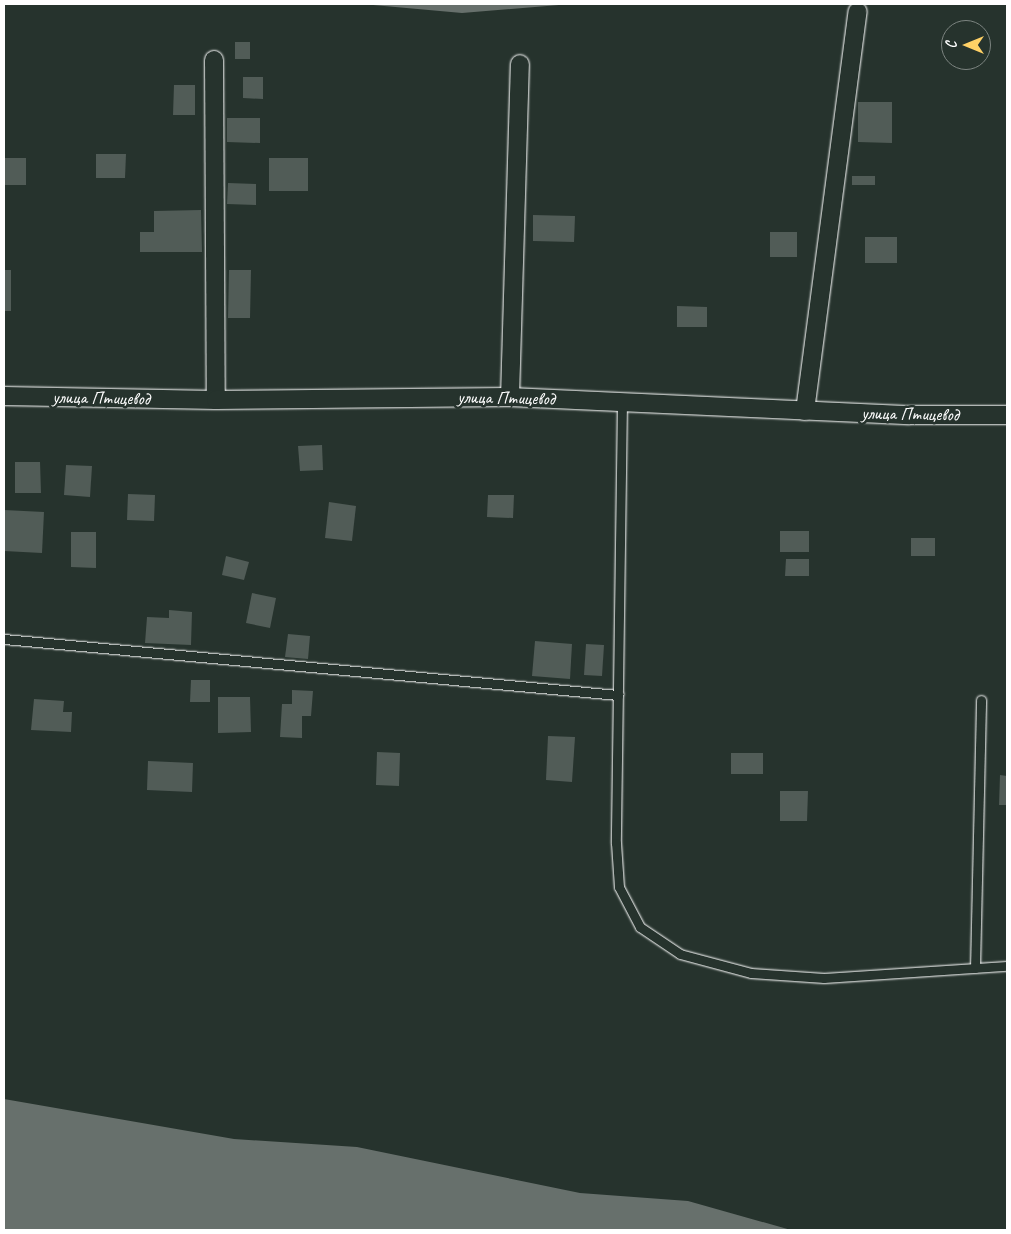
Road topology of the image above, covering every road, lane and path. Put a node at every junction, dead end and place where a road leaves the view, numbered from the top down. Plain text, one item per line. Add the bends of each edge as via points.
1 (858, 11) dead end
2 (214, 60) dead end
3 (520, 64) dead end
4 (4, 396) edge
5 (510, 397) junction
6 (216, 400) junction
7 (622, 400) junction
8 (805, 411) junction
9 (1007, 416) edge
10 (4, 639) edge
11 (618, 695) junction
12 (981, 700) dead end
13 (1007, 966) edge
14 (976, 968) junction

1 - 8 street
2 - 6 street
3 - 5 street
4 - 6 street, улица Птицевод
5 - 6 street, улица Птицевод
5 - 7 street, улица Птицевод
7 - 8 street, улица Птицевод
7 - 11 lane
8 - 9 street, улица Птицевод
10 - 11 lane
11 - 14 lane via 616,843 619,887 640,927 680,954 750,973 824,978
12 - 14 lane
13 - 14 lane

